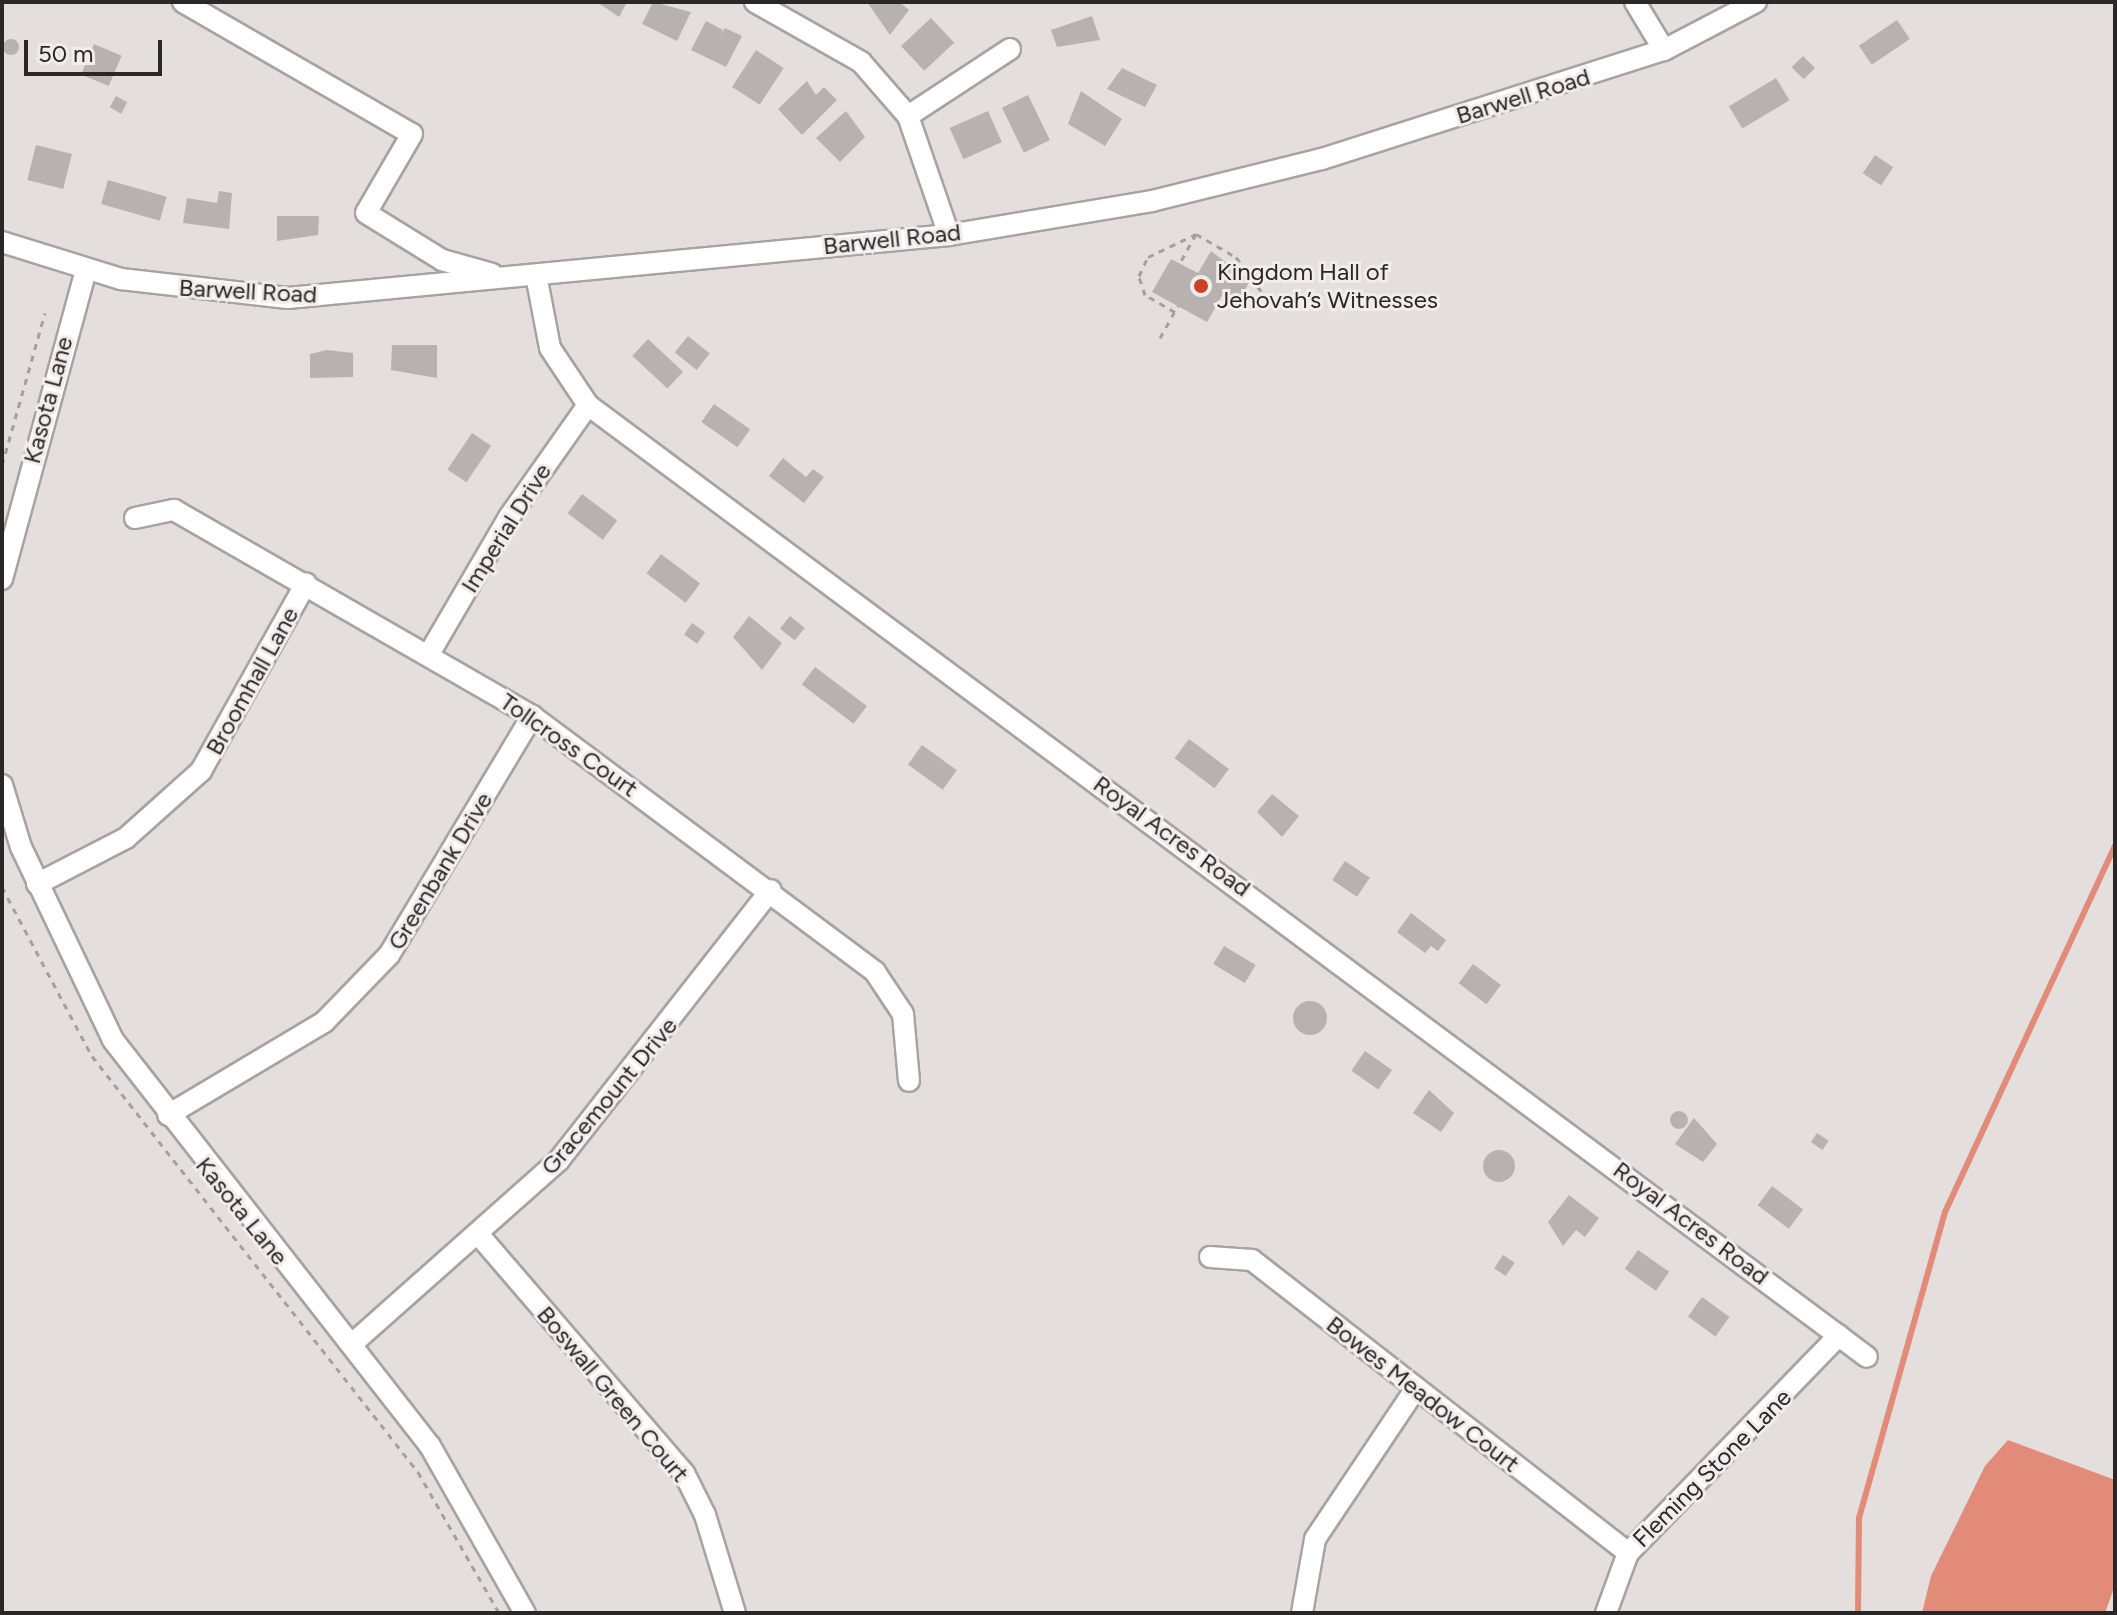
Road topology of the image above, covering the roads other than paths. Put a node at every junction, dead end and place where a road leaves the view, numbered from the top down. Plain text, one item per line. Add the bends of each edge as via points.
1 (183, 2) edge
2 (1635, 2) edge
3 (1756, 2) edge
4 (768, 5) edge
5 (1010, 49) dead end
6 (1664, 50) junction
7 (908, 116) junction
8 (949, 235) junction
9 (2, 242) edge
10 (86, 269) junction
11 (536, 275) junction
12 (503, 277) junction
13 (588, 405) junction
14 (135, 518) dead end
15 (2, 579) edge
16 (306, 583) junction
17 (429, 654) junction
18 (532, 716) junction
19 (2, 785) edge
20 (37, 884) junction
21 (771, 890) junction
22 (909, 1081) dead end
23 (168, 1115) junction
24 (479, 1235) junction
25 (1210, 1257) dead end
26 (1839, 1335) junction
27 (352, 1344) junction
28 (1867, 1357) dead end
29 (1416, 1388) junction
30 (1628, 1553) junction
31 (525, 1613) edge
32 (735, 1613) edge
33 (1302, 1613) edge
34 (1606, 1613) edge

1 - 12 street via 412,134 366,213 442,260
2 - 6 street
3 - 6 street, Barwell Road
4 - 7 street via 861,62
5 - 7 street
6 - 8 street, Barwell Road via 1307,163 1152,201
7 - 8 street
8 - 11 street, Barwell Road
9 - 10 street, Barwell Road
10 - 12 street, Barwell Road via 198,293 288,298
10 - 15 street, Kasota Lane
11 - 12 street, Barwell Road
11 - 13 street, Royal Acres Road via 550,348
13 - 17 street, Imperial Drive via 509,517
13 - 26 street, Royal Acres Road
14 - 16 street, Tollcross Court via 174,510
16 - 17 street, Tollcross Court
16 - 20 street, Broomhall Lane via 201,771 137,831
17 - 18 street, Tollcross Court
18 - 21 street, Tollcross Court
18 - 23 street, Greenbank Drive via 389,955 324,1022
19 - 20 street, Kasota Lane
20 - 23 street, Kasota Lane via 113,1040
21 - 22 street, Tollcross Court via 893,993 911,1043
21 - 24 street, Gracemount Drive via 559,1160
23 - 27 street, Kasota Lane
24 - 27 street, Gracemount Drive
24 - 32 street, Boswall Green Court via 684,1473 705,1515
25 - 29 street, Bowes Meadow Court via 1252,1260
26 - 28 street, Royal Acres Road
26 - 30 street, Fleming Stone Lane
27 - 31 street, Kasota Lane via 430,1446
29 - 30 street, Bowes Meadow Court
29 - 33 street via 1315,1539
30 - 34 street, Fleming Stone Lane

